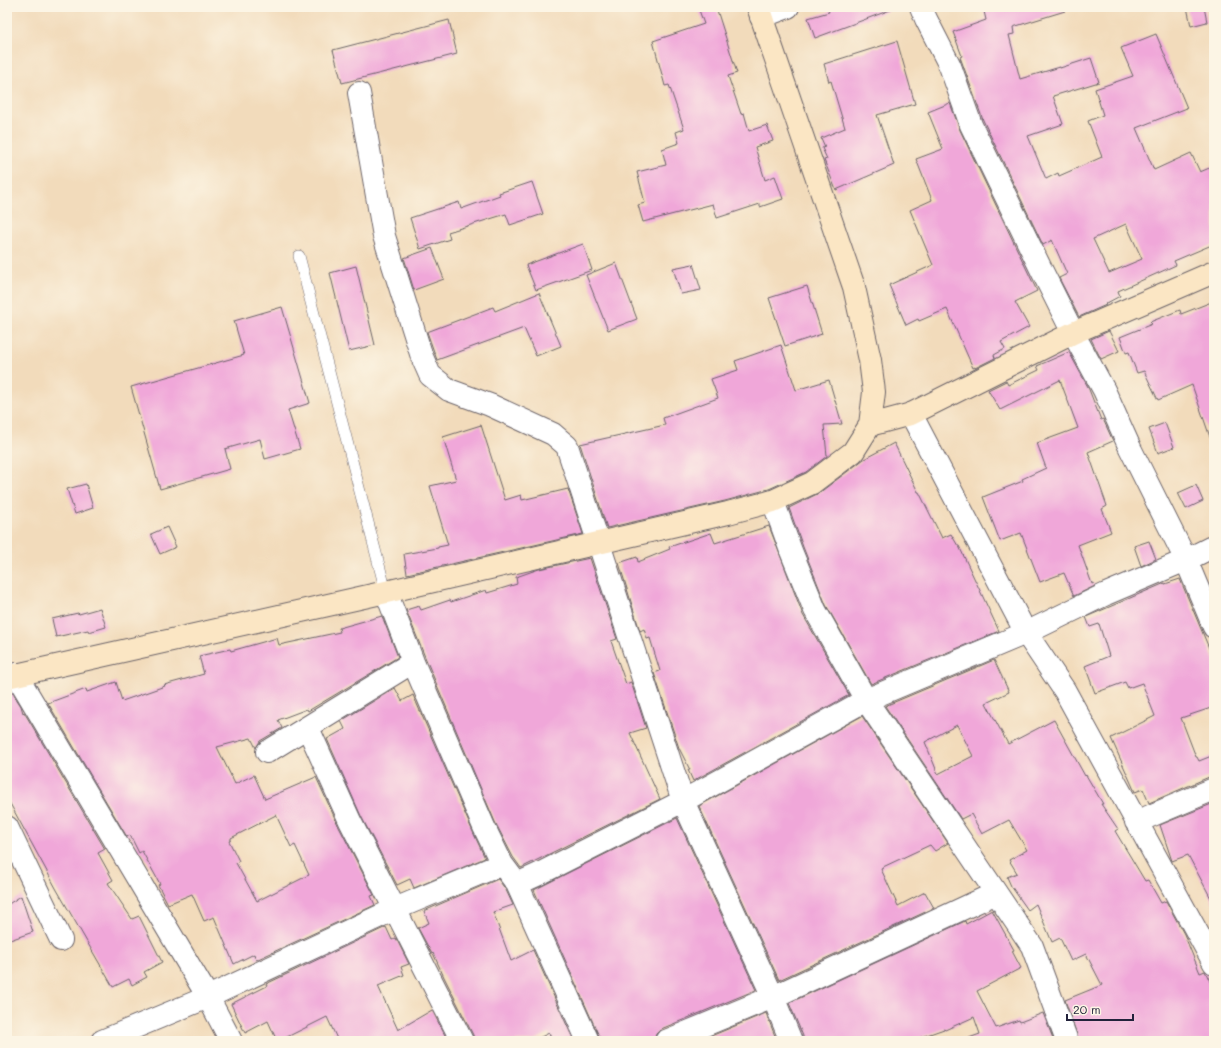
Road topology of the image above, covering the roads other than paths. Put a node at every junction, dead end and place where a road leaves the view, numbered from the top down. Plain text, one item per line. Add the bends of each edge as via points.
1 (788, 7) edge
2 (921, 7) edge
3 (760, 12) edge
4 (358, 93) dead end
5 (300, 256) dead end
6 (1214, 272) edge
7 (1073, 333) junction
8 (911, 414) junction
9 (870, 425) junction
10 (773, 501) junction
11 (598, 542) junction
12 (1214, 546) edge
13 (1186, 560) junction
14 (386, 592) junction
15 (1214, 627) edge
16 (1026, 633) junction
17 (413, 662) junction
18 (12, 675) edge
19 (866, 700) junction
20 (308, 728) junction
21 (267, 752) dead end
22 (1214, 789) edge
23 (683, 801) junction
24 (1136, 822) junction
25 (7, 827) edge
26 (502, 864) junction
27 (517, 884) junction
28 (996, 893) junction
29 (395, 909) junction
30 (61, 940) dead end
31 (1214, 963) edge
32 (208, 996) junction
33 (773, 997) junction
34 (109, 1040) edge
35 (231, 1041) edge
36 (462, 1041) edge
37 (588, 1041) edge
38 (666, 1041) edge
39 (791, 1041) edge
40 (1067, 1041) edge

1 - 3 street
2 - 7 street via 950,66 971,125
3 - 9 street via 854,288 872,373 874,392
4 - 11 street via 384,236 430,375 449,390 490,405 553,434 567,446
5 - 14 lane
6 - 7 street
7 - 8 street
7 - 13 street via 1104,390
8 - 9 street
8 - 16 street
9 - 10 street via 853,452 812,483
10 - 11 street
10 - 19 street via 815,610
11 - 14 street
11 - 23 street
12 - 13 street
13 - 15 street
13 - 16 street via 1106,594
14 - 17 street
14 - 18 street
16 - 19 street
16 - 24 street via 1065,691
17 - 20 street
17 - 26 street
18 - 32 street
19 - 23 street
19 - 28 street
20 - 21 street
20 - 29 street via 350,822
22 - 24 street
23 - 27 street
23 - 33 street
24 - 31 street
25 - 30 street
26 - 27 street
26 - 29 street
27 - 37 street
28 - 33 street
28 - 40 street via 1032,946
29 - 32 street
29 - 36 street
32 - 34 street
32 - 35 street
33 - 38 street
33 - 39 street

